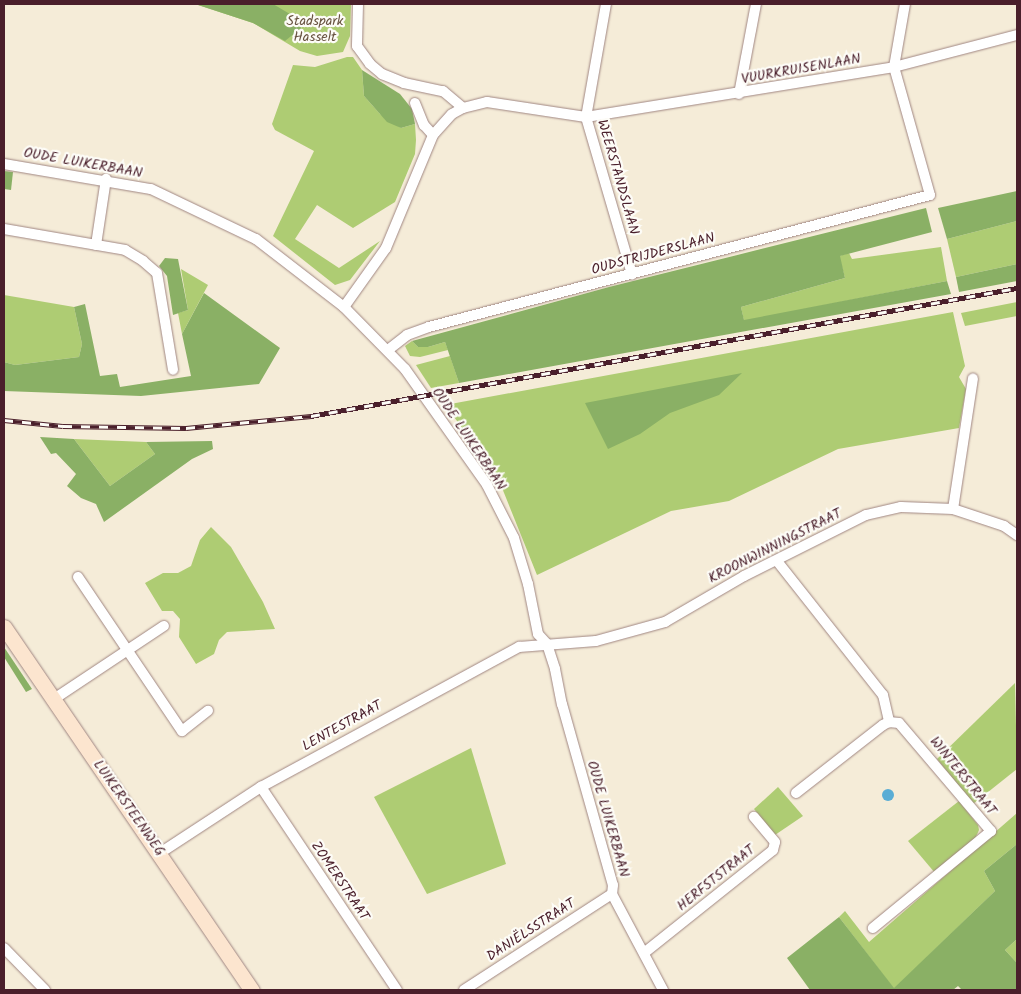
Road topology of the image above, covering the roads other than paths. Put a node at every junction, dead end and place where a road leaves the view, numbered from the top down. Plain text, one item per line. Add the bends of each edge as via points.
1 (358, 4) edge
2 (606, 4) edge
3 (756, 4) edge
4 (905, 4) edge
5 (1017, 35) edge
6 (894, 67) junction
7 (739, 94) junction
8 (415, 103) dead end
9 (463, 108) junction
10 (586, 117) junction
11 (433, 135) junction
12 (4, 164) edge
13 (106, 179) junction
14 (4, 229) edge
15 (96, 245) junction
16 (632, 274) junction
17 (344, 307) junction
18 (388, 350) junction
19 (173, 370) dead end
20 (973, 379) dead end
21 (953, 509) junction
22 (1017, 535) edge
23 (777, 561) junction
24 (78, 578) dead end
25 (164, 626) dead end
26 (4, 629) edge
27 (547, 644) junction
28 (126, 652) junction
29 (54, 699) junction
30 (208, 711) dead end
31 (889, 722) junction
32 (261, 787) junction
33 (796, 793) dead end
34 (754, 817) dead end
35 (160, 853) junction
36 (612, 894) junction
37 (873, 928) dead end
38 (4, 948) edge
39 (644, 953) junction
40 (45, 990) edge
41 (252, 990) edge
42 (397, 990) edge
43 (464, 990) edge
44 (663, 990) edge

1 - 9 street via 357,46 370,64 382,74 404,83 443,91
2 - 10 street
3 - 7 street
4 - 6 street
5 - 6 street, VUURKRUISENLAAN
6 - 7 street, VUURKRUISENLAAN
6 - 16 street, OUDSTRIJDERSLAAN via 930,195
7 - 10 street, VUURKRUISENLAAN
8 - 11 street via 424,126
9 - 10 street, VUURKRUISENLAAN via 487,102
9 - 11 street via 452,114
10 - 16 street, WEERSTANDSLAAN
11 - 17 street via 386,248
12 - 13 street, OUDE LUIKERBAAN
13 - 15 street
13 - 17 street, OUDE LUIKERBAAN via 151,189 256,239
14 - 15 street
15 - 19 street via 125,250 157,273
16 - 18 street, OUDSTRIJDERSLAAN via 429,327 408,335
17 - 18 street, OUDE LUIKERBAAN
18 - 27 street, OUDE LUIKERBAAN via 488,485 514,538 538,634
20 - 21 street
21 - 22 street, KROONWINNINGSTRAAT via 995,523
21 - 23 street, KROONWINNINGSTRAAT via 920,506 881,510
23 - 27 street, KROONWINNINGSTRAAT via 744,576 665,622 596,641
23 - 31 street via 884,694
24 - 28 street
25 - 28 street
26 - 29 main road, LUIKERSTEENWEG
27 - 32 street, LENTESTRAAT via 519,647
27 - 36 street, OUDE LUIKERBAAN via 613,885
28 - 29 street
28 - 30 street via 182,731
29 - 35 main road, LUIKERSTEENWEG
31 - 33 street
31 - 37 street, WINTERSTRAAT via 906,727 991,831
32 - 35 street, LENTESTRAAT
32 - 42 street, ZOMERSTRAAT
34 - 39 street, HERFSTSTRAAT via 775,842 773,850
35 - 41 main road, LUIKERSTEENWEG
36 - 39 street, OUDE LUIKERBAAN
36 - 43 street, DANIËLSSTRAAT
38 - 40 street
39 - 44 street, OUDE LUIKERBAAN

